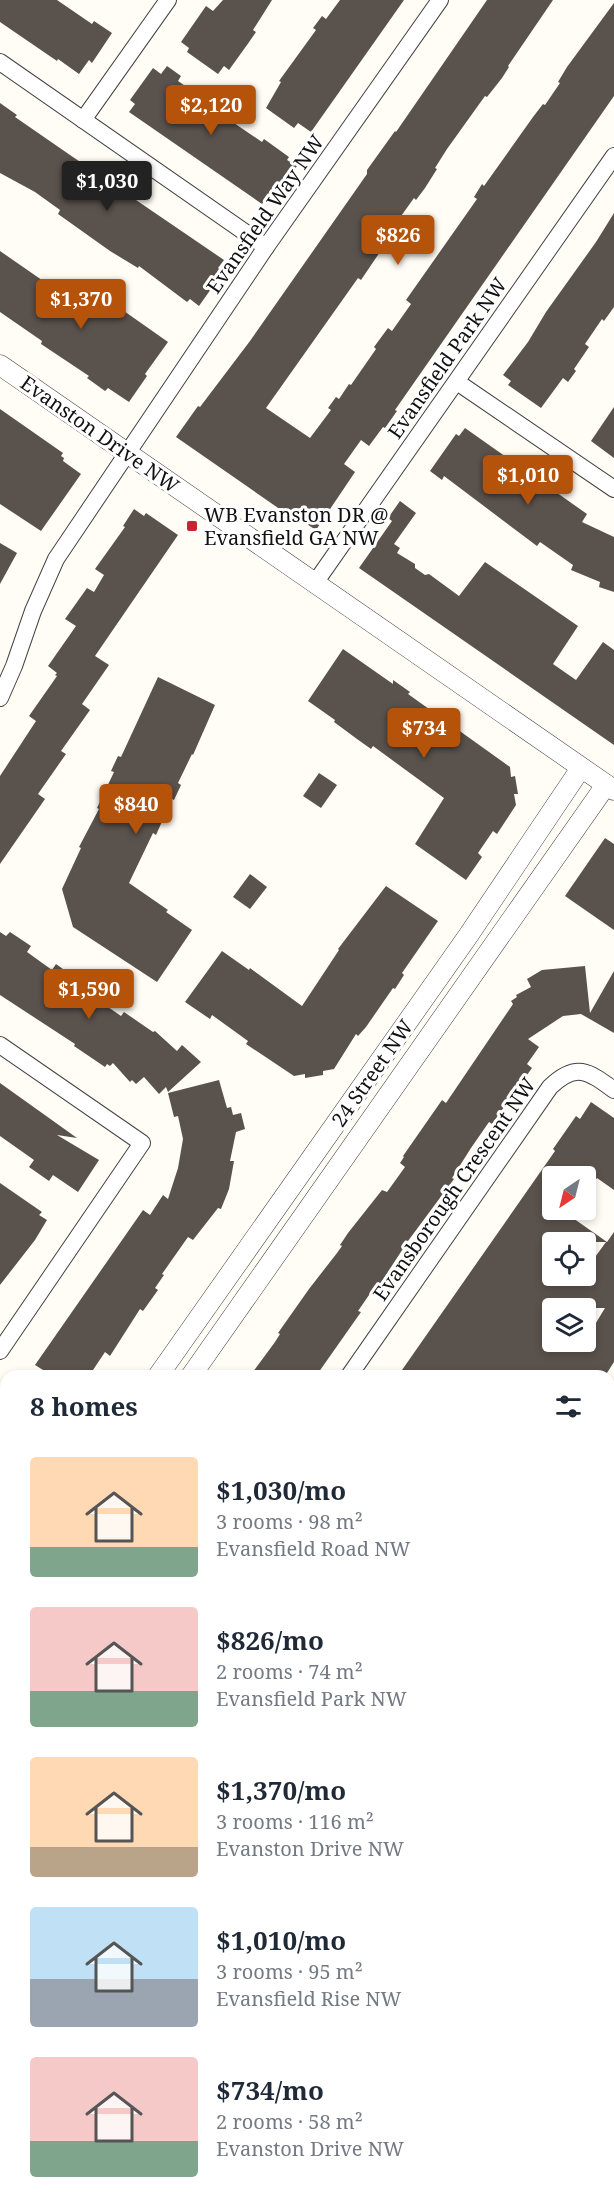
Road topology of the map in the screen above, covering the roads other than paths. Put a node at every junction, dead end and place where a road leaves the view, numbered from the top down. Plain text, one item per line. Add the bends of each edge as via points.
1 (168, 0) edge
2 (440, 0) edge
3 (0, 62) edge
4 (83, 120) junction
5 (614, 156) edge
6 (266, 247) junction
7 (0, 365) edge
8 (457, 382) junction
9 (127, 453) junction
10 (614, 489) edge
11 (315, 583) junction
12 (0, 698) edge
13 (581, 768) junction
14 (610, 788) edge
15 (0, 1045) edge
16 (614, 1089) edge
17 (0, 1351) edge
18 (162, 1370) edge
19 (195, 1370) edge
20 (353, 1370) edge

1 - 4 street
2 - 6 street, Evansfield Way NW
3 - 4 street
4 - 6 street
5 - 8 street, Evansfield Park NW
6 - 9 street, Evansfield Way NW
7 - 9 street, Evanston Drive NW
8 - 10 street
8 - 11 street, Evansfield Park NW
9 - 11 street, Evanston Drive NW
9 - 12 street, Evansfield Way NW via 56,559
11 - 13 street, Evanston Drive NW
13 - 14 street, Evanston Drive NW
13 - 18 street, 24 Street NW via 468,936
14 - 19 street, 24 Street NW
15 - 17 street via 142,1143
16 - 20 street, Evansborough Crescent NW via 586,1072 573,1070 550,1087

